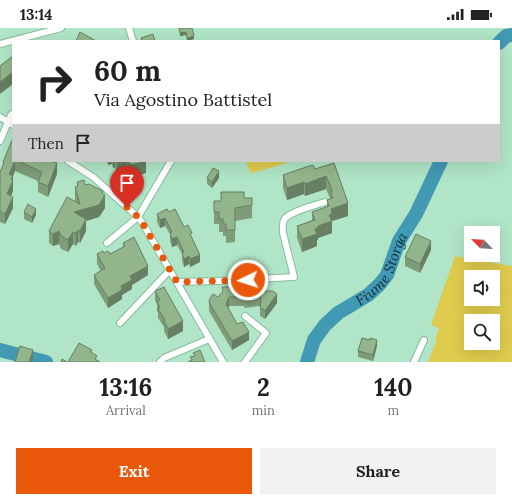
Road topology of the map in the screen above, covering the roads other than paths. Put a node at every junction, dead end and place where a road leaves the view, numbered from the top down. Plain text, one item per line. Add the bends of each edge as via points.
1 (61, 28) edge
2 (129, 28) edge
3 (15, 40) edge
4 (132, 40) edge
5 (12, 41) edge
6 (0, 44) edge
7 (12, 114) edge
8 (0, 117) edge
9 (11, 124) edge
10 (0, 141) edge
11 (70, 162) edge
12 (170, 162) edge
13 (325, 202) dead end
14 (138, 217) junction
15 (107, 243) dead end
16 (170, 270) junction
17 (177, 282) junction
18 (245, 316) dead end
19 (120, 323) dead end
20 (209, 338) junction
21 (424, 340) dead end
22 (160, 362) edge
23 (223, 362) edge
24 (245, 362) edge
25 (414, 362) edge

1 - 3 street
2 - 4 street
5 - 6 street
7 - 9 street
8 - 9 street
9 - 10 street
11 - 14 street via 93,177
12 - 14 street
13 - 17 street via 292,214 284,220 283,233 294,277
14 - 15 street
14 - 16 street
16 - 17 street
16 - 19 street
17 - 20 street
18 - 24 street via 266,333
20 - 22 street
20 - 23 street
21 - 25 street

